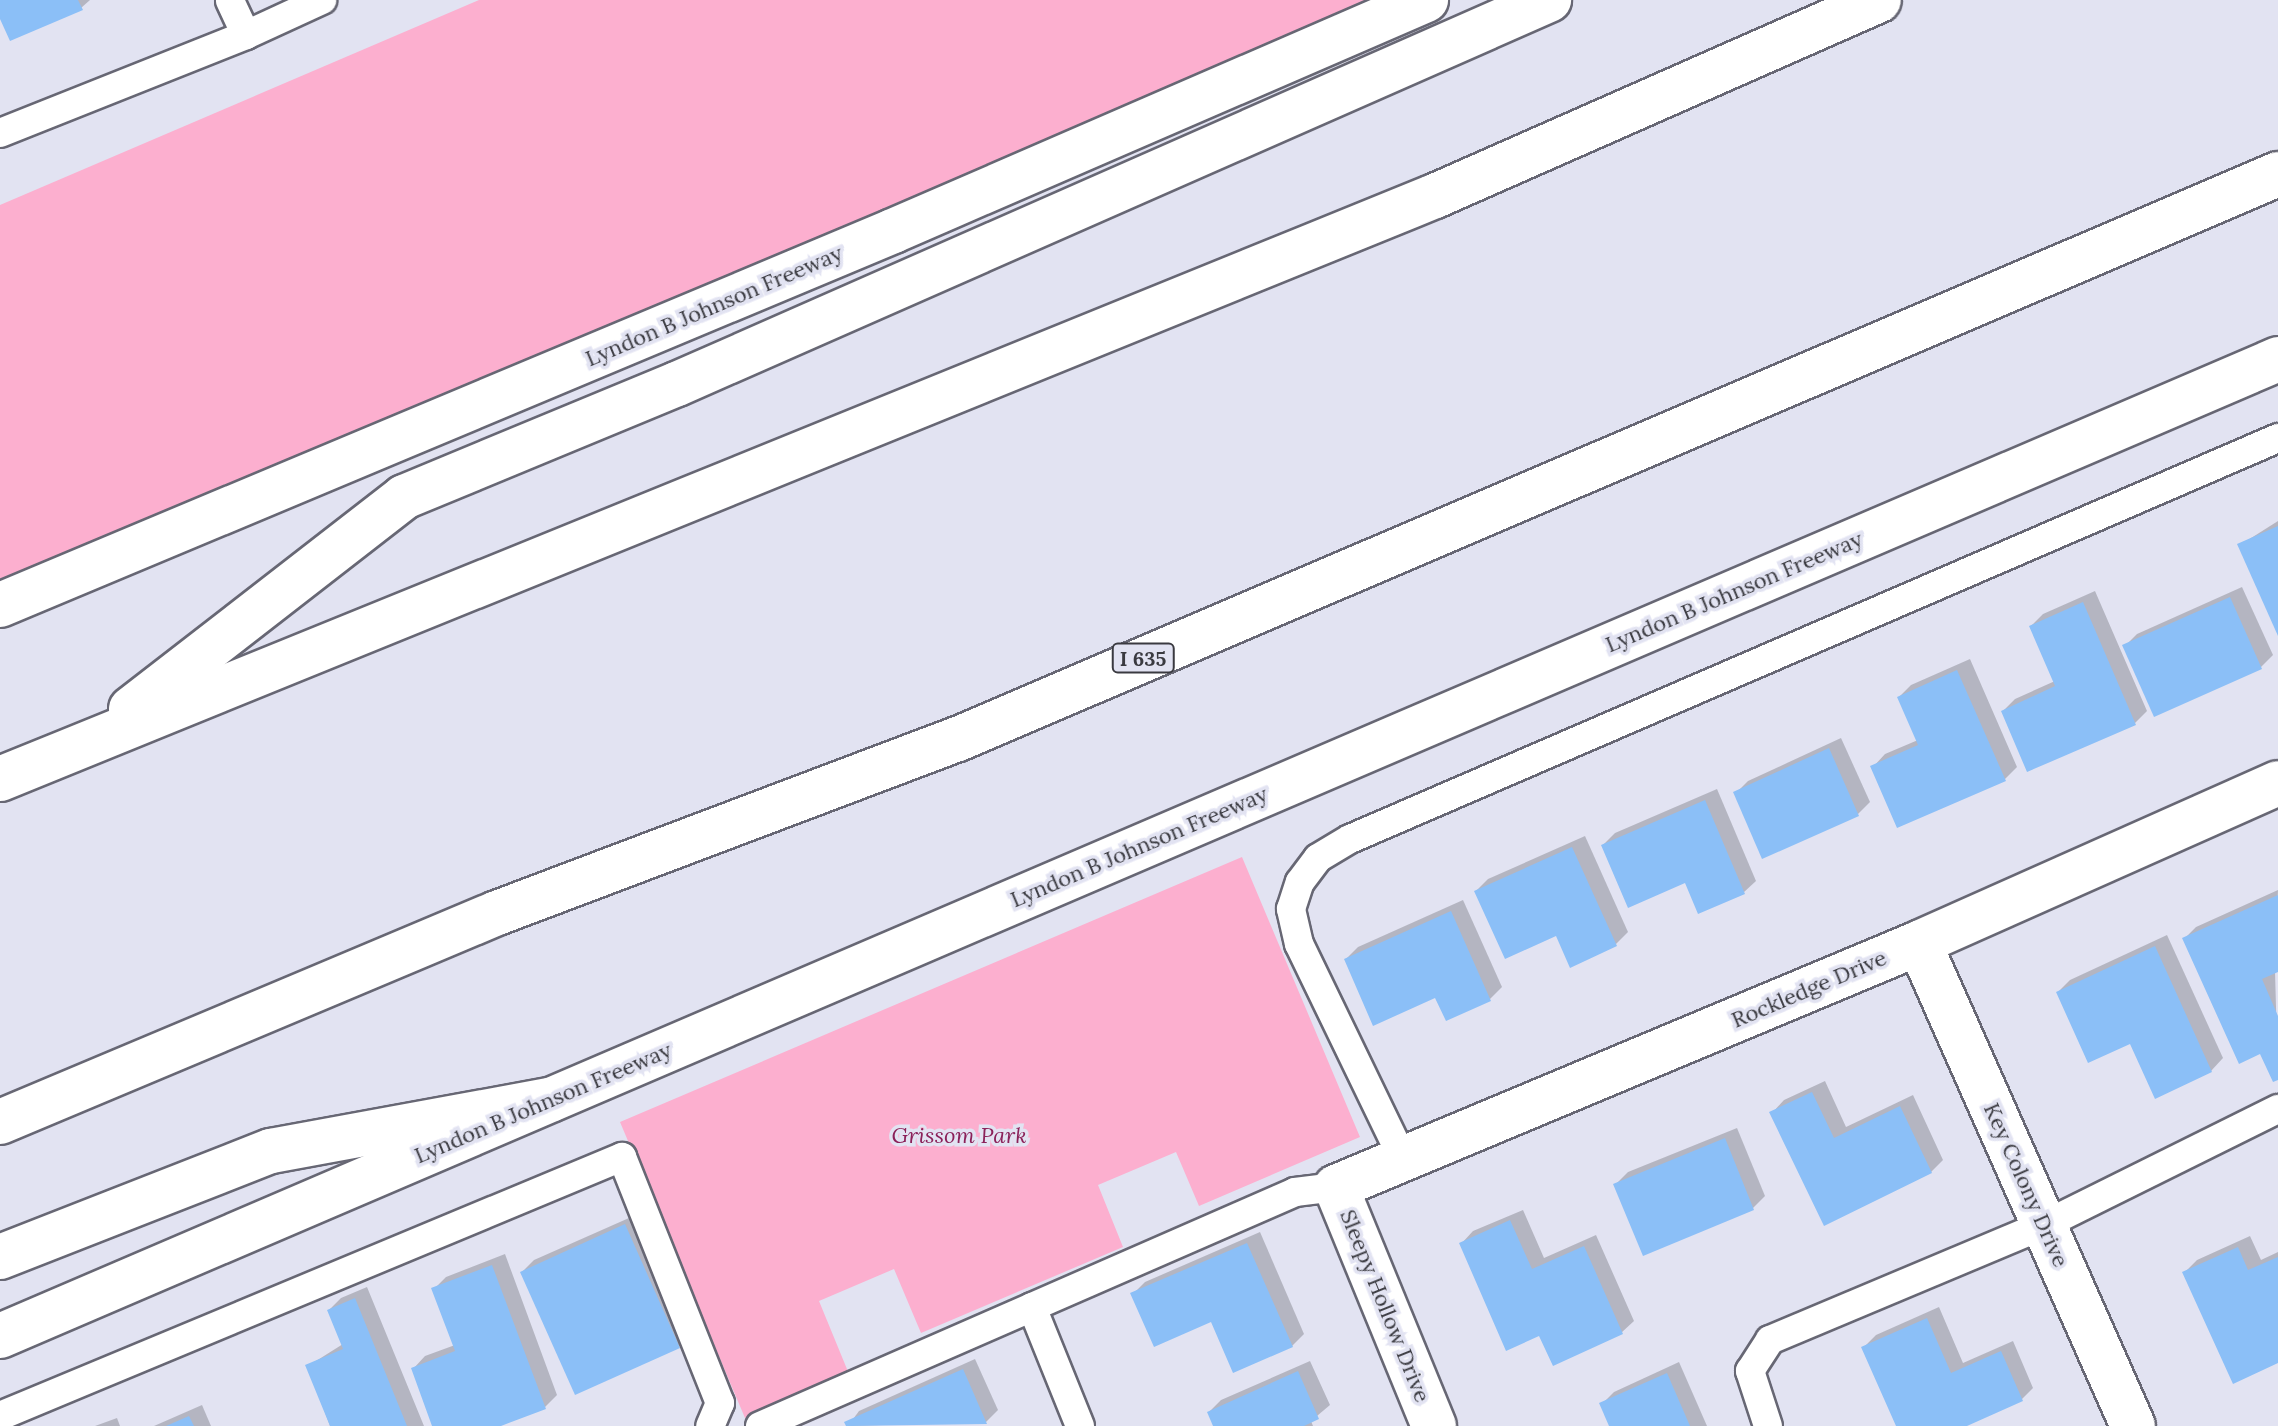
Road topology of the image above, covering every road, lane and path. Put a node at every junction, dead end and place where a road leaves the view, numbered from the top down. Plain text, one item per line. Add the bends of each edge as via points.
1 (230, 0) edge
2 (322, 0) edge
3 (1426, 0) edge
4 (1549, 0) edge
5 (1879, 0) edge
6 (246, 35) junction
7 (0, 133) edge
8 (2278, 174) edge
9 (2278, 359) edge
10 (2278, 438) edge
11 (0, 605) edge
12 (88, 743) junction
13 (0, 779) edge
14 (2278, 783) edge
15 (1919, 943) junction
16 (550, 1100) junction
17 (2278, 1109) edge
18 (0, 1122) edge
19 (1403, 1159) junction
20 (1336, 1187) junction
21 (2044, 1225) junction
22 (0, 1257) edge
23 (1032, 1307) junction
24 (0, 1336) edge
25 (0, 1416) edge
26 (710, 1426) edge
27 (760, 1426) edge
28 (1080, 1426) edge
29 (1434, 1426) edge
30 (1768, 1426) edge
31 (2133, 1426) edge

1 - 6 lane
2 - 6 lane
3 - 11 main road, Lyndon B Johnson Freeway via 879,237
4 - 12 main road via 677,384 404,497
5 - 12 main road via 1435,196
6 - 7 lane
8 - 18 main road, I 635 via 958,739 497,913
9 - 16 main road, Lyndon B Johnson Freeway
10 - 19 lane via 1350,839 1318,858 1300,882 1291,909 1299,944
12 - 13 main road
14 - 15 main road, Rockledge Drive
15 - 19 main road, Rockledge Drive
15 - 21 main road, Key Colony Drive
16 - 22 main road via 271,1151
16 - 24 main road, Lyndon B Johnson Freeway
17 - 21 lane
19 - 20 main road, Rockledge Drive
20 - 23 lane via 1295,1192
20 - 29 main road, Sleepy Hollow Drive
21 - 30 lane via 1770,1340 1750,1371
21 - 31 main road, Key Colony Drive
23 - 27 lane
23 - 28 lane
25 - 26 lane via 622,1157 720,1403

